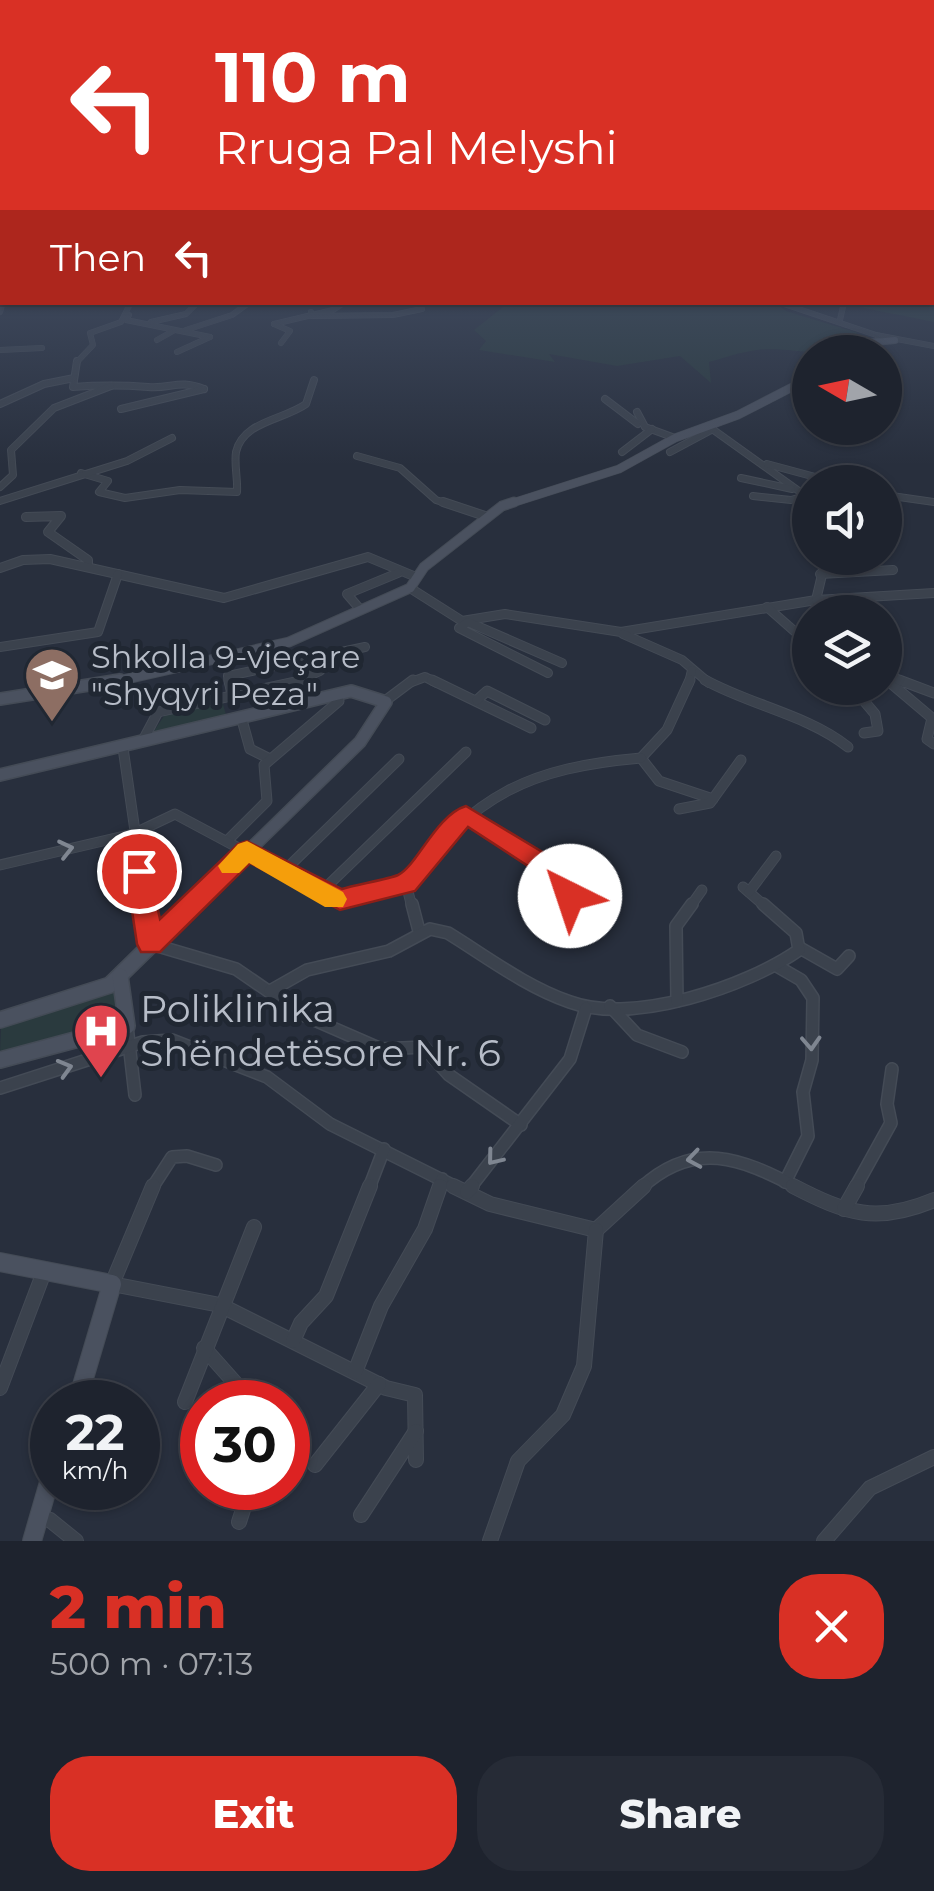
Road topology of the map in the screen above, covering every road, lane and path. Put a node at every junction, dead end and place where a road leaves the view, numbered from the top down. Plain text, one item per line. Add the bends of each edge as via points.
1 (121, 322) edge
2 (150, 322) edge
3 (209, 322) edge
4 (225, 322) edge
5 (279, 322) edge
6 (845, 322) edge
7 (233, 327) dead end
8 (172, 331) junction
9 (185, 331) junction
10 (881, 335) edge
11 (157, 340) dead end
12 (902, 341) edge
13 (281, 343) dead end
14 (934, 344) edge
15 (42, 348) dead end
16 (0, 350) edge
17 (177, 352) dead end
18 (74, 378) junction
19 (314, 380) dead end
20 (113, 384) junction
21 (792, 387) edge
22 (605, 399) dead end
23 (0, 404) edge
24 (121, 410) dead end
25 (636, 412) dead end
26 (648, 428) junction
27 (710, 428) junction
28 (153, 438) dead end
29 (675, 438) junction
30 (622, 452) dead end
31 (670, 452) dead end
32 (357, 456) dead end
33 (412, 464) dead end
34 (765, 464) junction
35 (400, 468) junction
36 (792, 471) edge
37 (81, 473) junction
38 (741, 478) dead end
39 (792, 486) edge
40 (0, 487) edge
41 (792, 489) edge
42 (753, 496) dead end
43 (902, 497) edge
44 (792, 500) edge
45 (934, 502) edge
46 (0, 503) edge
47 (26, 517) dead end
48 (488, 517) junction
49 (0, 568) edge
50 (88, 568) junction
51 (398, 573) junction
52 (118, 574) junction
53 (413, 582) junction
54 (934, 594) edge
55 (902, 596) edge
56 (792, 604) edge
57 (766, 607) junction
58 (359, 608) junction
59 (468, 622) junction
60 (792, 630) edge
61 (621, 632) junction
62 (294, 638) junction
63 (0, 647) edge
64 (365, 648) dead end
65 (318, 657) junction
66 (306, 660) junction
67 (562, 663) dead end
68 (692, 670) junction
69 (548, 673) dead end
70 (902, 684) edge
71 (254, 690) junction
72 (902, 691) edge
73 (934, 693) edge
74 (232, 695) junction
75 (0, 699) edge
76 (385, 700) junction
77 (477, 700) junction
78 (339, 702) dead end
79 (866, 705) edge
80 (261, 715) junction
81 (242, 720) junction
82 (545, 720) dead end
83 (531, 728) dead end
84 (864, 734) dead end
85 (141, 744) junction
86 (934, 744) edge
87 (848, 746) dead end
88 (124, 748) junction
89 (466, 752) dead end
90 (270, 758) junction
91 (641, 758) junction
92 (399, 760) dead end
93 (741, 760) dead end
94 (0, 776) edge
95 (712, 799) junction
96 (679, 810) dead end
97 (466, 814) junction
98 (133, 834) junction
99 (228, 840) junction
100 (247, 850) junction
101 (776, 856) dead end
102 (0, 865) edge
103 (284, 871) junction
104 (406, 884) junction
105 (702, 890) dead end
106 (320, 892) junction
107 (606, 915) dead end
108 (418, 932) junction
109 (150, 944) junction
110 (800, 948) junction
111 (849, 956) dead end
112 (775, 965) junction
113 (120, 976) junction
114 (270, 991) junction
115 (677, 1002) junction
116 (610, 1006) junction
117 (586, 1008) junction
118 (0, 1020) edge
119 (127, 1026) junction
120 (130, 1049) junction
121 (682, 1052) dead end
122 (0, 1060) edge
123 (892, 1068) dead end
124 (0, 1088) edge
125 (134, 1095) dead end
126 (520, 1125) junction
127 (384, 1148) junction
128 (216, 1166) dead end
129 (442, 1179) junction
130 (785, 1182) junction
131 (466, 1192) junction
132 (934, 1200) edge
133 (844, 1209) junction
134 (254, 1227) dead end
135 (596, 1230) junction
136 (0, 1262) edge
137 (44, 1272) junction
138 (112, 1284) junction
139 (220, 1305) junction
140 (293, 1341) junction
141 (204, 1348) junction
142 (355, 1372) junction
143 (84, 1380) edge
144 (193, 1380) edge
145 (232, 1380) edge
146 (378, 1384) junction
147 (0, 1388) edge
148 (416, 1395) joint
149 (418, 1423) junction
150 (934, 1457) edge
151 (416, 1460) dead end
152 (315, 1465) dead end
153 (40, 1510) edge
154 (243, 1510) edge
155 (361, 1515) dead end
156 (38, 1518) junction
157 (239, 1522) dead end
158 (32, 1541) edge
159 (76, 1541) edge
160 (490, 1541) edge
161 (824, 1541) edge

1 - 18 street via 90,333 93,344 77,358
2 - 8 street
3 - 9 street
4 - 7 street
5 - 13 street via 290,332
6 - 10 street
8 - 9 street
8 - 11 street
9 - 17 street via 210,337
12 - 14 street
15 - 16 street
18 - 20 street via 74,388
18 - 23 street
19 - 37 street via 298,413 251,429 240,441 233,470 237,492 113,498 98,492 108,481
20 - 24 street via 153,388 186,381 205,388
20 - 40 street via 54,408 10,450 13,474
21 - 27 street
22 - 26 street
25 - 26 street
26 - 29 street
26 - 30 street
27 - 29 street
27 - 31 street
27 - 34 street
28 - 37 street via 172,438 127,462
29 - 48 street via 634,462 513,500
32 - 35 street
33 - 35 street
34 - 36 street
34 - 39 street
35 - 48 street via 436,500
37 - 46 street
38 - 41 street
42 - 44 street
43 - 45 street
47 - 50 street via 61,516 48,532 88,560
48 - 53 street
49 - 50 street via 33,560
50 - 52 street
51 - 52 street via 379,557 361,557 291,585 224,598
51 - 53 street
51 - 58 street via 347,594
52 - 63 street via 98,632
53 - 58 street
53 - 59 street
54 - 55 street
56 - 57 street
57 - 60 street
57 - 61 street
58 - 62 street
59 - 61 street via 505,614
59 - 67 street
59 - 69 street via 460,632
61 - 68 street
62 - 66 street
62 - 75 street via 124,680
64 - 65 street
65 - 66 street
65 - 71 street via 316,676
66 - 74 street via 228,676
68 - 87 street
68 - 91 street via 687,697
70 - 73 street
71 - 74 street
71 - 80 street
72 - 86 street via 932,718 928,739
74 - 85 street via 158,712
76 - 77 street via 422,677
76 - 80 street via 355,690
76 - 100 street via 360,742
77 - 82 street via 488,692
77 - 83 street
78 - 90 street
79 - 84 street via 878,730
80 - 81 street
81 - 85 street
81 - 90 street via 250,748
85 - 88 street
88 - 94 street
88 - 98 street
89 - 106 street
90 - 99 street via 264,768 267,801
91 - 95 street via 659,781
91 - 97 street via 536,772
92 - 103 street
93 - 95 street
95 - 96 street
97 - 104 street
97 - 107 street via 565,878 574,900
98 - 99 street via 176,814
102 -> 98 street
98 - 109 street
99 - 100 street
100 - 103 street
100 - 109 street
101 - 110 street via 746,890 796,933
103 - 106 street
104 - 106 street via 340,900
104 - 108 street
105 - 115 street via 676,926
108 - 114 street via 389,951 308,970
108 - 117 street via 448,933
109 - 113 street
109 - 114 street via 221,963
110 - 111 street via 837,969
110 - 112 street
112 - 115 street
112 -> 130 street via 801,980 812,998 812,1060 803,1092 808,1136
113 - 118 street via 105,988
113 - 119 street
114 - 126 street via 303,1015 380,1049 424,1047 449,1075
115 - 116 street
116 - 117 street
116 - 121 street via 637,1034
117 - 126 street via 570,1058
119 - 120 street
119 - 122 street
124 -> 120 street
120 - 125 street
120 - 127 street via 159,1038 188,1044 267,1077 320,1118
123 - 133 street via 886,1104 891,1123
126 -> 131 street
127 - 129 street
127 - 140 street via 326,1296
128 - 138 street via 172,1157 150,1191
129 - 131 street
129 - 142 street via 425,1230 381,1306
130 - 133 street
130 -> 135 street via 734,1158 677,1162
131 - 135 street
132 - 133 street via 898,1214
134 - 139 street
135 - 160 street via 584,1366 563,1415 518,1462
136 - 137 street
137 - 138 street
137 - 147 street
138 - 139 street
138 - 143 street
139 - 140 street
139 - 141 street
140 - 142 street
141 - 144 street
141 - 145 street
142 - 146 street
146 - 148 street
146 - 152 street
148 - 149 street
149 - 151 street
149 - 155 street via 408,1450
150 - 161 street via 857,1495
153 - 156 street
154 - 157 street
156 - 158 street
156 - 159 street

